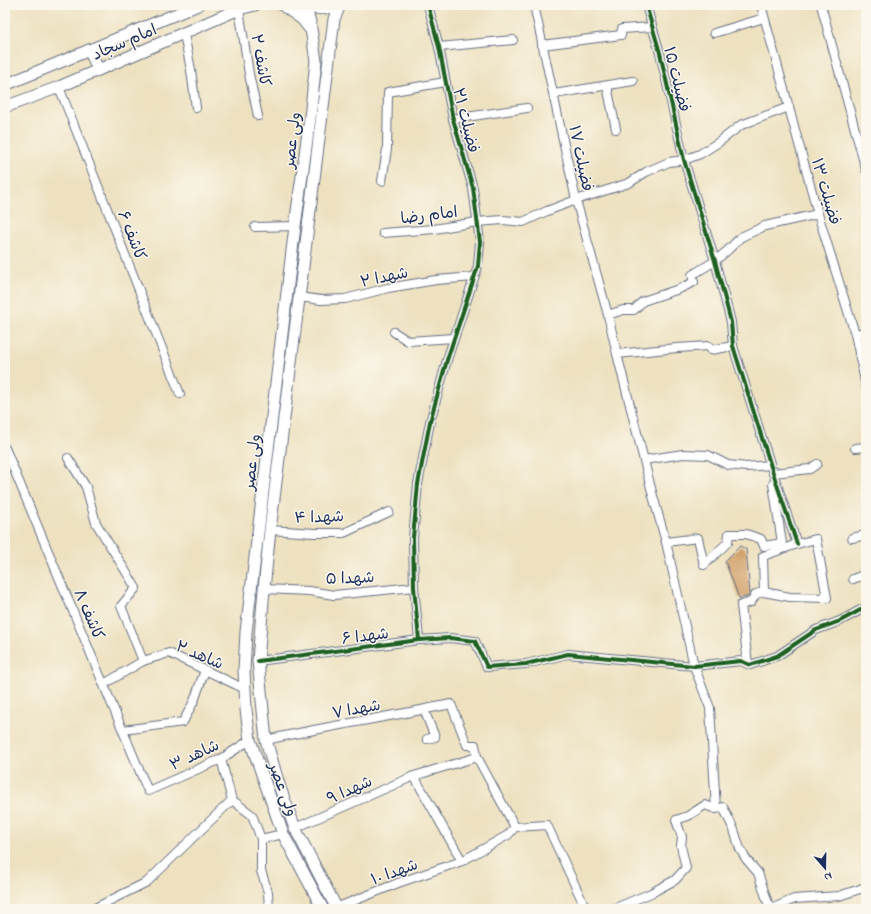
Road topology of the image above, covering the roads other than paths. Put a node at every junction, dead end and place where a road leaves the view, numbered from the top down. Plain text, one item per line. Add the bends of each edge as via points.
1 (198, 5) edge
2 (255, 5) edge
3 (282, 5) edge
4 (306, 5) edge
5 (335, 5) edge
6 (340, 5) edge
7 (428, 5) edge
8 (534, 5) edge
9 (646, 5) edge
10 (761, 5) edge
11 (821, 5) edge
12 (181, 9) edge
13 (239, 9) junction
14 (764, 18) junction
15 (652, 27) junction
16 (311, 30) junction
17 (714, 33) dead end
18 (184, 34) junction
19 (513, 40) dead end
20 (542, 45) junction
21 (438, 47) junction
22 (89, 50) junction
23 (98, 69) junction
24 (633, 81) dead end
25 (445, 82) junction
26 (5, 85) edge
27 (607, 86) junction
28 (59, 87) junction
29 (554, 94) junction
30 (5, 107) edge
31 (789, 107) junction
32 (196, 108) dead end
33 (527, 108) dead end
34 (258, 116) dead end
35 (453, 119) junction
36 (616, 129) dead end
37 (684, 160) junction
38 (866, 170) edge
39 (382, 181) dead end
40 (576, 200) junction
41 (818, 214) junction
42 (477, 222) junction
43 (255, 226) dead end
44 (295, 226) junction
45 (383, 233) dead end
46 (715, 261) junction
47 (474, 277) junction
48 (287, 296) junction
49 (299, 297) junction
50 (608, 314) junction
51 (394, 332) dead end
52 (866, 332) edge
53 (855, 334) junction
54 (454, 338) junction
55 (734, 346) junction
56 (617, 354) junction
57 (866, 386) edge
58 (180, 394) dead end
59 (866, 446) edge
60 (5, 448) edge
61 (855, 448) dead end
62 (68, 458) dead end
63 (644, 460) junction
64 (770, 463) junction
65 (817, 464) dead end
66 (773, 474) junction
67 (389, 512) dead end
68 (270, 530) junction
69 (866, 535) edge
70 (852, 538) dead end
71 (666, 542) junction
72 (797, 544) junction
73 (866, 574) edge
74 (853, 579) dead end
75 (414, 587) junction
76 (264, 589) junction
77 (764, 592) junction
78 (866, 607) edge
79 (419, 640) junction
80 (143, 660) junction
81 (258, 661) junction
82 (748, 664) junction
83 (694, 666) junction
84 (205, 670) junction
85 (104, 684) junction
86 (245, 689) junction
87 (424, 710) junction
88 (123, 730) junction
89 (427, 739) dead end
90 (250, 740) junction
91 (266, 740) junction
92 (477, 757) junction
93 (221, 759) junction
94 (414, 776) junction
95 (148, 791) joint
96 (232, 800) junction
97 (716, 809) junction
98 (515, 827) junction
99 (295, 828) junction
100 (283, 834) junction
101 (261, 839) junction
102 (462, 861) junction
103 (866, 887) edge
104 (93, 909) edge
105 (269, 909) edge
106 (323, 909) edge
107 (336, 909) edge
108 (586, 909) edge
109 (613, 909) edge
110 (771, 909) edge

1 - 12 main road, امام سجاد
2 - 13 main road, امام سجاد
3 - 16 main road via 302,19
4 - 5 main road via 321,9
4 - 16 main road, ولی عصر
6 - 49 main road, ولی عصر via 334,19
7 - 21 street, فضیلت ۲۱
8 - 20 street, فضیلت ۱۷
9 - 15 street, فضیلت ۱۵
10 - 14 street, فضیلت ۱۳
11 - 38 street
12 - 22 main road, امام سجاد
13 - 18 main road, امام سجاد
13 - 34 street, کاشف ۲
14 - 17 street
14 - 31 street, فضیلت ۱۳
15 - 20 street via 622,29 621,35
15 - 37 street, فضیلت ۱۵
16 - 44 main road, ولی عصر via 316,61
18 - 23 main road, امام سجاد
18 - 32 street
19 - 21 street
20 - 29 street, فضیلت ۱۷
21 - 25 street, فضیلت ۲۱
22 - 23 main road
22 - 26 main road, امام سجاد
23 - 28 main road, امام سجاد
24 - 27 street
25 - 35 street, فضیلت ۲۱
25 - 39 street via 388,92 388,148
27 - 29 street
27 - 36 street
28 - 30 main road, امام سجاد
28 - 58 street, کاشف ۶
29 - 40 street, فضیلت ۱۷
31 - 37 street, امام رضا via 741,125 700,154
31 - 41 street, فضیلت ۱۳
33 - 35 street
35 - 42 street, فضیلت ۲۱ via 473,188
37 - 40 street, امام رضا via 669,162 628,183
37 - 46 street, فضیلت ۱۵
40 - 42 street, امام رضا via 523,222
40 - 50 street, فضیلت ۱۷
41 - 46 street via 765,226 741,237
41 - 53 street, فضیلت ۱۳
42 - 45 street, امام رضا
42 - 47 street, فضیلت ۲۱ via 480,242 478,266
43 - 44 street
44 - 48 main road, ولی عصر
46 - 50 street via 692,275 694,282 690,284 643,301 634,310
46 - 55 street, فضیلت ۱۵ via 731,322
47 - 49 street, شهدا ۲ via 388,288 345,299 321,300
47 - 54 street, فضیلت ۲۱
48 - 49 main road
48 - 86 main road, ولی عصر via 246,632
49 - 68 main road, ولی عصر
50 - 56 street, فضیلت ۱۷
51 - 54 street via 408,340
52 - 53 street
53 - 57 street, فضیلت ۱۳
54 - 75 street, فضیلت ۲۱ via 430,422 418,484 413,538
55 - 56 street via 711,350 709,346
55 - 64 street, فضیلت ۱۵
56 - 63 street, فضیلت ۱۷
59 - 61 street
60 - 85 street, کاشف ۸
62 - 80 street via 86,487 96,523 136,588 121,606
63 - 64 street via 683,454 708,455 728,465 747,467
63 - 71 street, فضیلت ۱۷
64 - 66 street
64 - 71 street via 782,543 764,546 761,539 746,534 729,534 728,542 704,565 698,538
65 - 66 street via 810,469
66 - 72 street
67 - 68 street, شهدا ۴ via 344,533
68 - 76 main road, ولی عصر
69 - 70 street
71 - 83 street, فضیلت ۱۷
72 - 77 street via 763,556
72 - 77 street via 816,539 827,598 790,597
73 - 74 street
75 - 76 street, شهدا ۵ via 334,595
75 - 79 street, فضیلت ۲۱
76 - 81 main road, ولی عصر
77 - 82 street via 756,594 751,602 741,605
78 - 82 street via 816,630 777,656
79 - 81 street, شهدا ۶
79 - 83 street, شهدا ۶ via 450,638 475,641 487,667 526,664 568,654
80 - 84 street, شاهد ۲ via 169,653
80 - 85 street, شاهد ۲
81 - 91 main road, ولی عصر
82 - 83 street via 741,661
83 - 97 street, فضیلت ۱۷ via 710,708
84 - 86 street, شاهد ۲
84 - 88 street via 183,722
85 - 88 street, کاشف ۸
86 - 90 main road, ولی عصر
87 - 89 street via 435,737
87 - 91 street, شهدا ۷
87 - 92 street, شهدا ۷ via 451,704 467,745 475,745
88 - 95 street, کاشف ۸
90 - 93 street, شاهد ۳
90 - 100 main road, ولی عصر
91 - 99 main road, ولی عصر
92 - 94 street, شهدا ۹
92 - 98 street
93 - 95 street, شاهد ۳
93 - 96 street
94 - 99 street, شهدا ۹
94 - 102 street
96 - 101 street via 252,815
96 - 104 street via 148,882
97 - 109 street via 705,805 676,820 682,837 681,846 686,868 675,880
97 - 110 street via 723,807 740,849 758,873
98 - 102 street, شهدا ۱۰ via 508,835
98 - 108 street via 547,825
99 - 107 main road, ولی عصر
100 - 101 street
100 - 106 main road, ولی عصر
101 - 105 street via 261,871 268,892
102 - 107 street, شهدا ۱۰ via 398,883
103 - 110 street via 839,896 794,899

